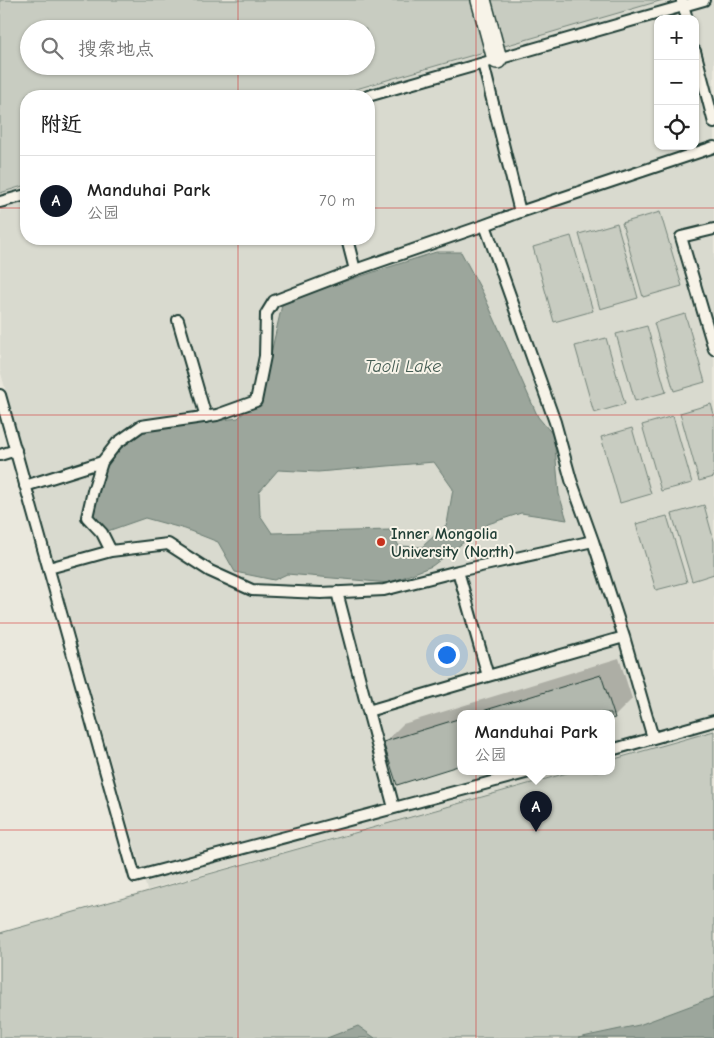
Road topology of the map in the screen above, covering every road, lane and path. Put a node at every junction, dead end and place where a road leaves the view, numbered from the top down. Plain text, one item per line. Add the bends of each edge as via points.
1 (480, 0) edge
2 (704, 0) edge
3 (682, 3) edge
4 (686, 15) edge
5 (697, 60) edge
6 (490, 61) junction
7 (375, 94) edge
8 (714, 123) edge
9 (714, 147) edge
10 (20, 197) edge
11 (0, 202) edge
12 (520, 212) junction
13 (484, 225) junction
14 (714, 229) edge
15 (349, 245) edge
16 (355, 270) junction
17 (178, 320) dead end
18 (714, 348) edge
19 (0, 395) edge
20 (206, 417) junction
21 (16, 450) junction
22 (0, 455) edge
23 (102, 462) junction
24 (25, 486) junction
25 (593, 541) junction
26 (111, 551) junction
27 (49, 568) junction
28 (458, 571) junction
29 (337, 592) junction
30 (624, 637) junction
31 (488, 676) junction
32 (368, 711) junction
33 (714, 721) edge
34 (653, 738) junction
35 (615, 749) edge
36 (518, 775) edge
37 (394, 808) junction

1 - 6 street
2 - 3 lane
3 - 4 lane
3 - 6 lane
5 - 8 lane
6 - 7 lane
6 - 12 lane
9 - 12 lane
10 - 11 lane
12 - 13 lane
13 - 16 lane
13 - 25 lane via 555,422
14 - 18 lane via 682,237
15 - 16 lane
16 - 20 lane via 274,301 266,314 265,356 256,401
17 - 20 lane
19 - 21 lane
20 - 23 lane via 142,426 117,443
21 - 22 lane
21 - 24 lane
23 - 24 lane
23 - 26 lane via 87,517 102,533
24 - 27 lane
25 - 28 lane
25 - 30 lane
26 - 27 lane
26 - 29 lane via 168,544 210,571 252,590
27 - 37 lane via 135,877
28 - 29 lane via 384,590
28 - 31 lane
29 - 32 lane
30 - 31 lane
30 - 34 lane
31 - 32 lane
32 - 37 lane
33 - 34 lane
34 - 35 lane
36 - 37 lane

